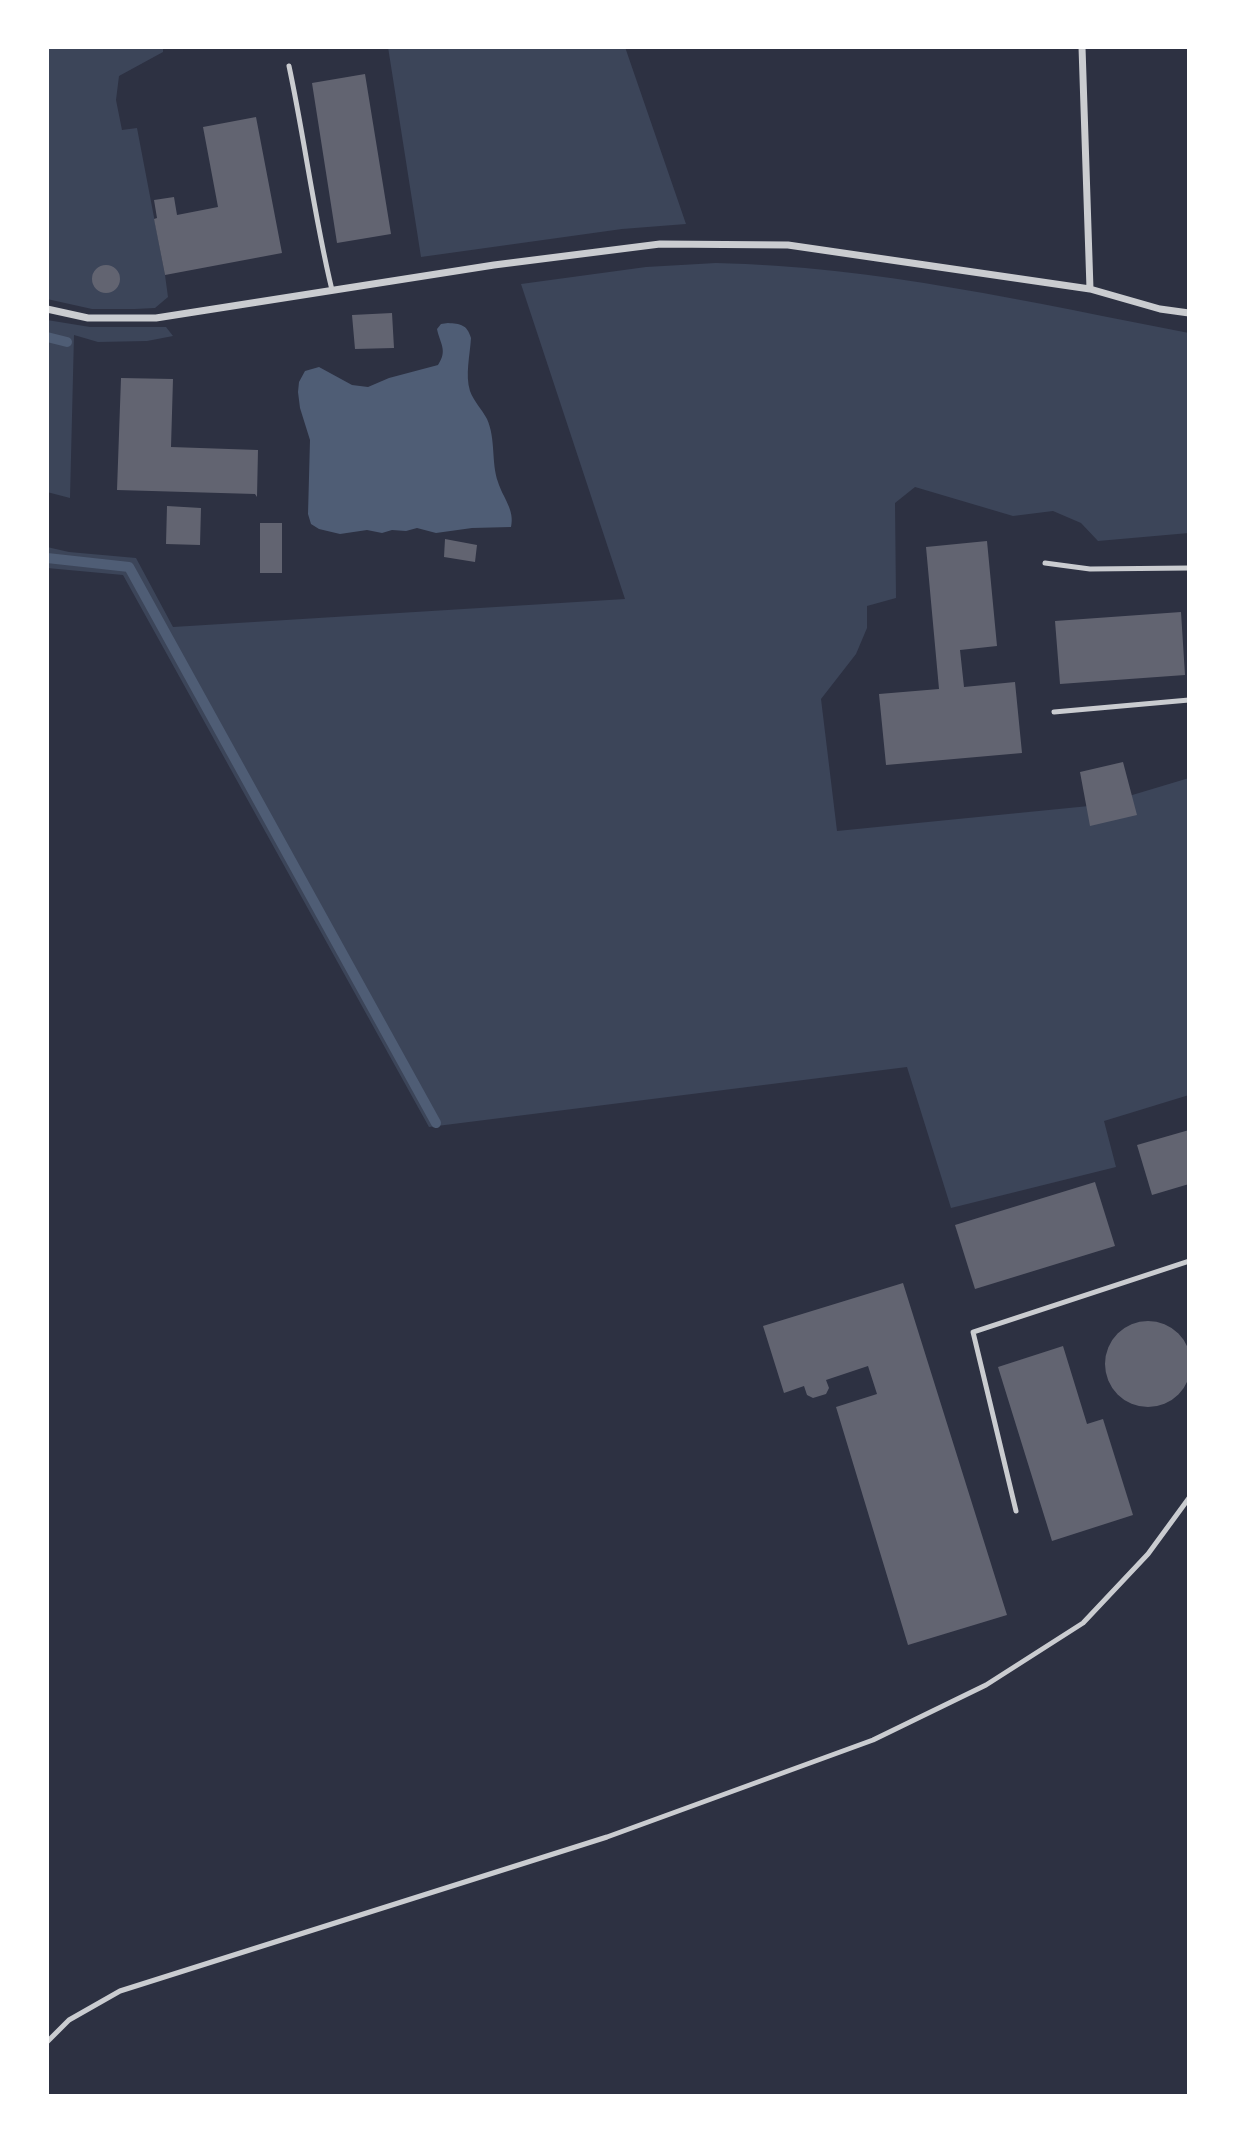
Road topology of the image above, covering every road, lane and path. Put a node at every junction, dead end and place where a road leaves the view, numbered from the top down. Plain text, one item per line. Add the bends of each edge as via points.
1 (1082, 47) edge
2 (289, 66) dead end
3 (1090, 289) junction
4 (332, 290) junction
5 (47, 309) edge
6 (1189, 313) edge
7 (1045, 563) dead end
8 (1189, 568) edge
9 (1189, 700) edge
10 (1054, 712) dead end
11 (1189, 1261) edge
12 (1189, 1498) edge
13 (1016, 1511) dead end
14 (47, 2042) edge

1 - 3 street
2 - 4 lane
3 - 4 street via 788,245 660,244
3 - 6 street
4 - 5 street via 156,318 88,318
7 - 8 lane via 1090,569
9 - 10 lane
11 - 13 lane via 973,1332
12 - 14 lane via 1148,1554 1083,1623 986,1685 873,1740 607,1837 120,1992 69,2020

